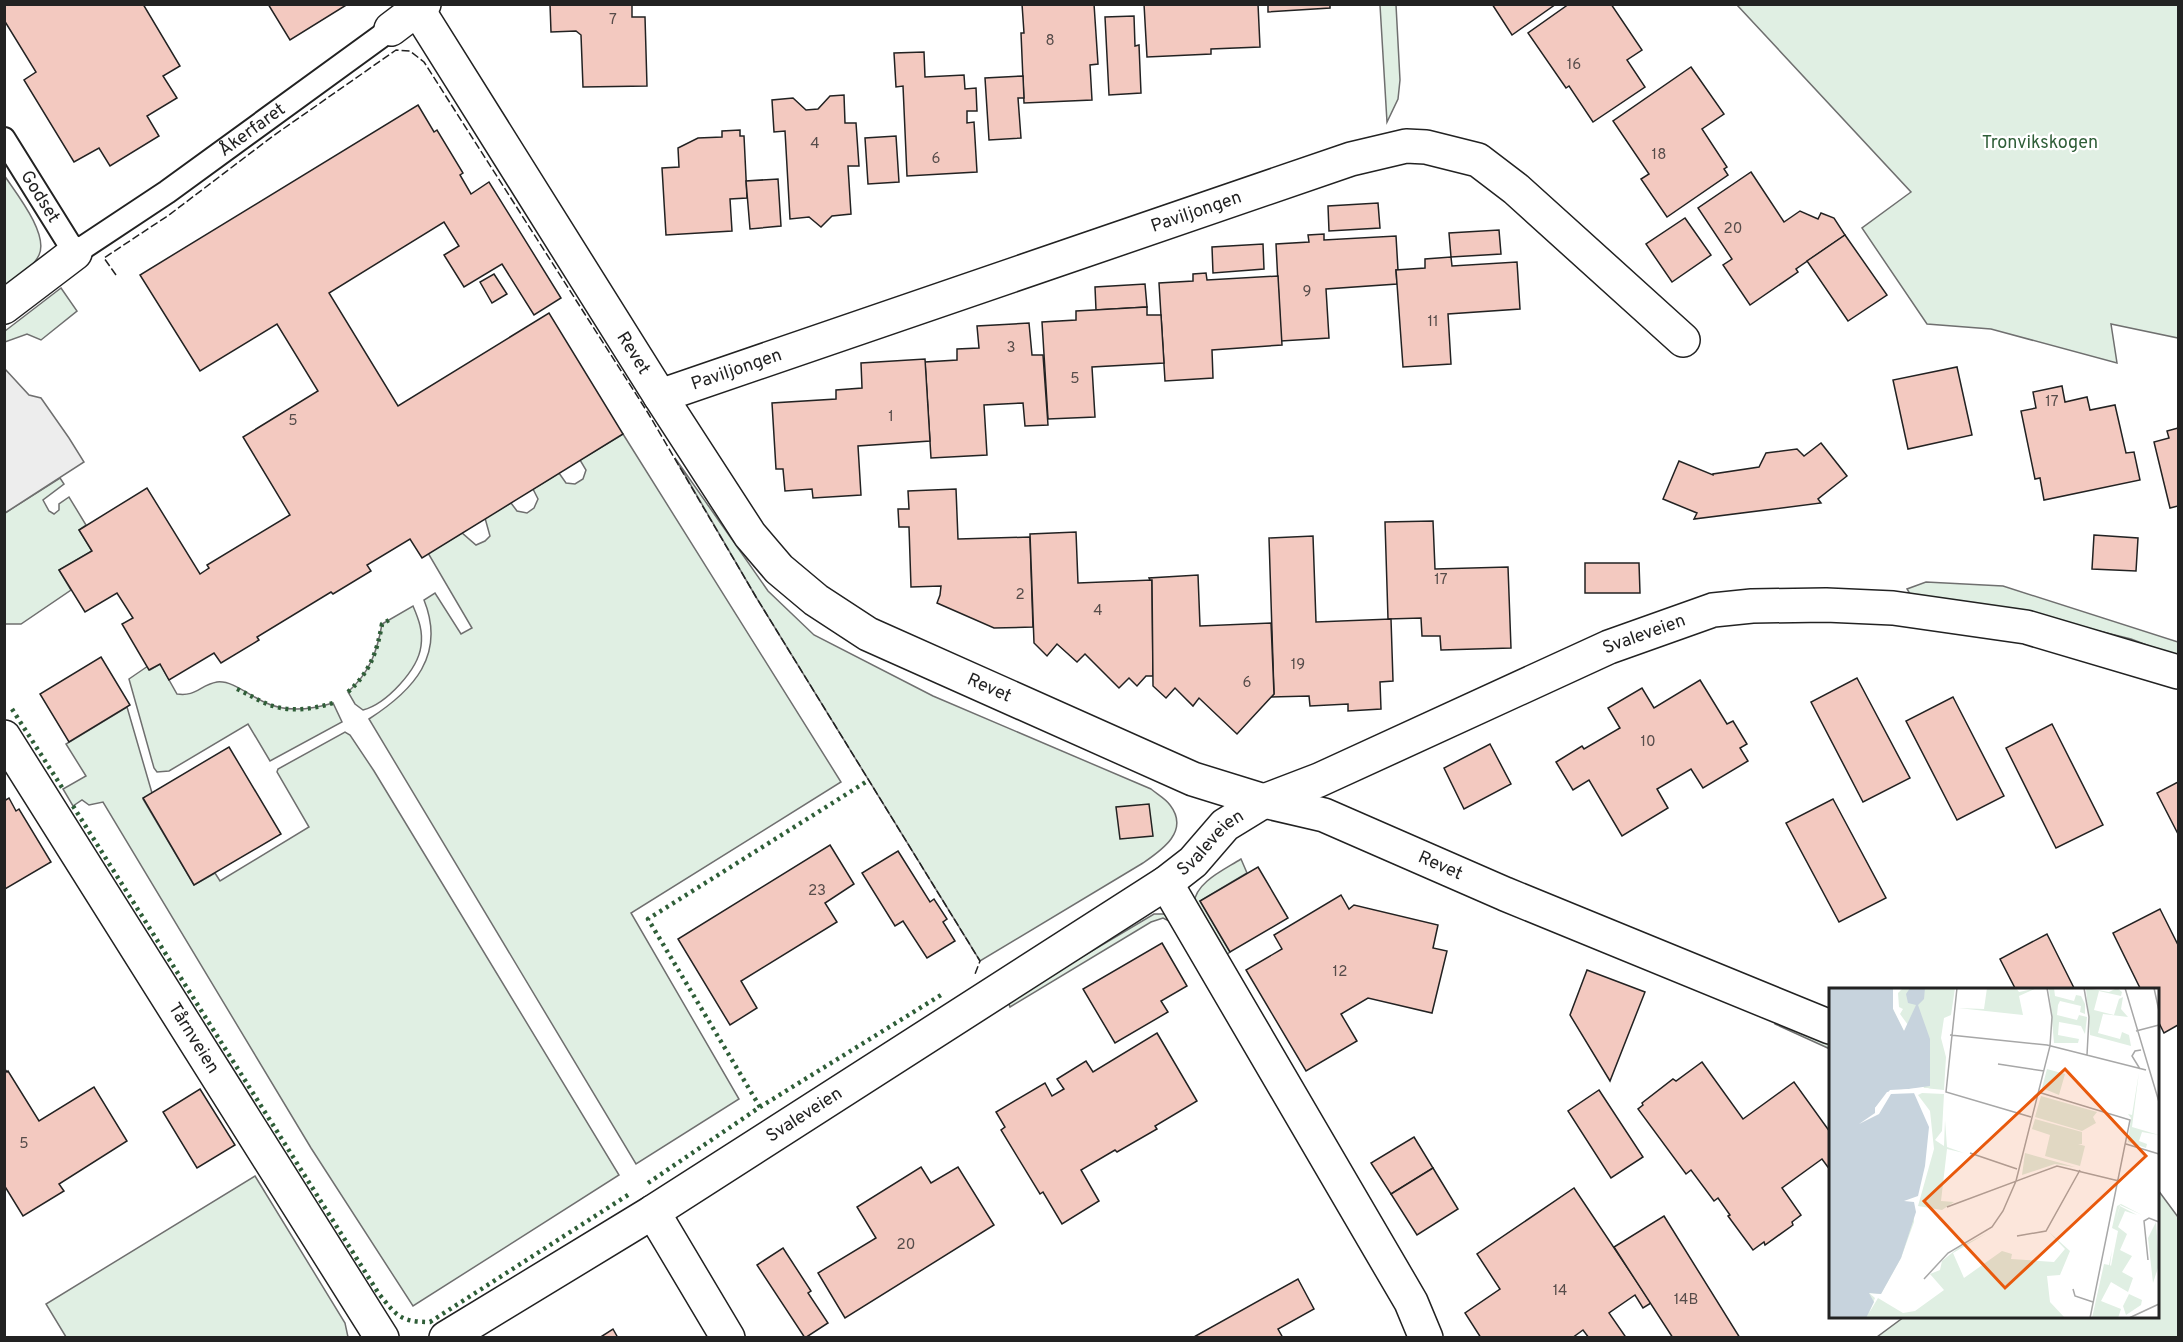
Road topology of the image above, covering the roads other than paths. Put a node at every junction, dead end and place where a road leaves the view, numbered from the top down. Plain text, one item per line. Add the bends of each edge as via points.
1 (421, 7) edge
2 (392, 29) joint
3 (4, 139) edge
4 (75, 253) junction
5 (4, 307) edge
6 (1683, 340) dead end
7 (660, 396) junction
8 (2178, 672) edge
9 (4, 737) edge
10 (1264, 801) junction
11 (1166, 883) junction
12 (1829, 1027) edge
13 (653, 1212) junction
14 (382, 1338) edge
15 (446, 1338) edge
16 (728, 1338) edge
17 (1426, 1338) edge

1 - 2 street, Åkerfaret
1 - 7 street, Revet
2 - 4 lane, Åkerfaret via 167,192
3 - 4 lane, Godset
4 - 5 street
6 - 7 street, Paviljongen via 1516,189 1478,160 1406,146 1351,159
7 - 10 street, Revet via 750,535 779,569 816,600 868,634 1193,779
8 - 10 street, Svaleveien via 2026,627 1893,608 1826,605 1713,610 1609,647 1319,780
9 - 14 street, Tårnveien
10 - 11 street, Svaleveien via 1225,825 1193,862
10 - 12 street, Revet via 1324,815
11 - 13 street, Svaleveien
11 - 17 street, Svaleveien via 1411,1302
13 - 15 street, Svaleveien
13 - 16 street

